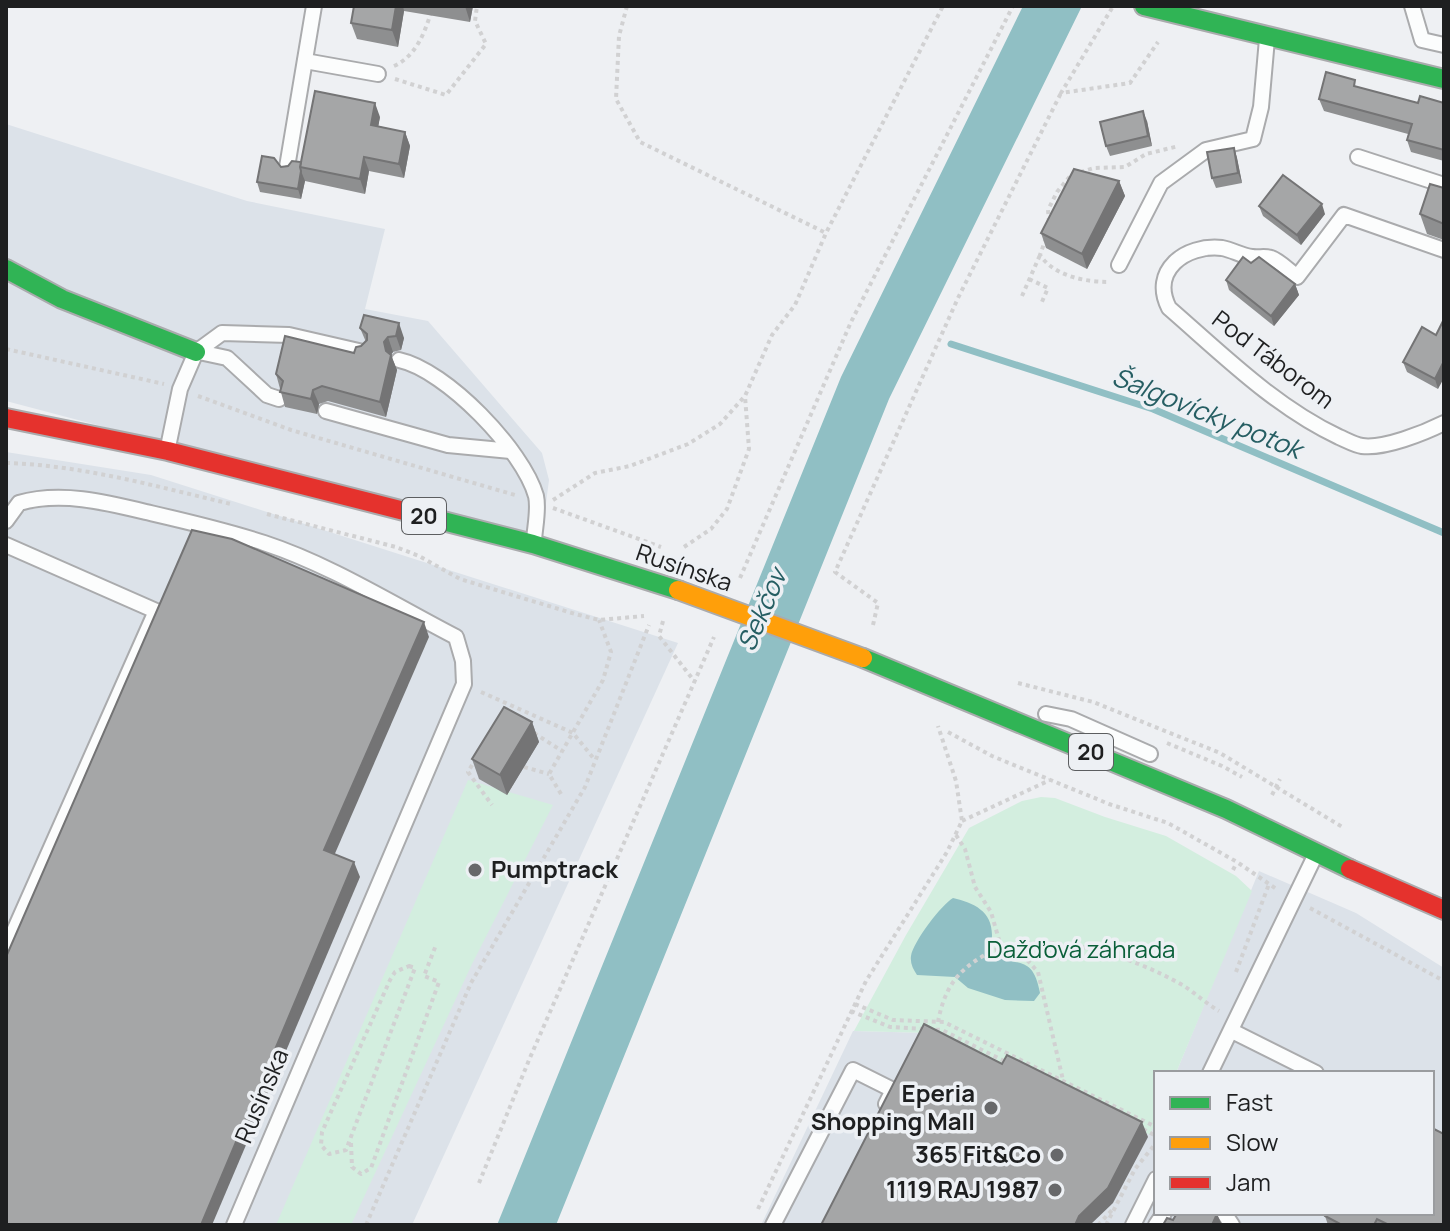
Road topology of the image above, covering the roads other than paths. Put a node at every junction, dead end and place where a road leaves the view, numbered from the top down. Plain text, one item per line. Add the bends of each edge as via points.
1 (314, 6) edge
2 (1412, 6) edge
3 (1150, 8) edge
4 (1268, 35) junction
5 (1444, 45) edge
6 (305, 61) junction
7 (1442, 68) edge
8 (378, 74) road end
9 (1358, 157) dead end
10 (287, 167) edge
11 (1444, 185) edge
12 (1444, 250) edge
13 (1119, 265) dead end
14 (6, 269) edge
15 (196, 352) junction
16 (363, 352) edge
17 (399, 360) dead end
18 (279, 399) edge
19 (6, 403) edge
20 (326, 411) dead end
21 (6, 418) edge
22 (1444, 423) edge
23 (40, 426) junction
24 (168, 451) junction
25 (511, 451) junction
26 (6, 521) edge
27 (533, 544) junction
28 (6, 545) edge
29 (956, 695) junction
30 (1169, 763) dead end
31 (1236, 796) dead end
32 (1315, 854) junction
33 (1444, 910) edge
34 (1430, 924) dead end
35 (6, 949) edge
36 (1232, 1031) junction
37 (1211, 1071) edge
38 (1312, 1071) edge
39 (880, 1117) edge
40 (1154, 1183) edge
41 (234, 1225) edge
42 (773, 1225) edge
43 (1133, 1225) edge

1 - 6 lane
2 - 5 lane via 1422,40
3 - 4 main road
4 - 7 main road
4 - 13 lane via 1253,139 1206,150 1161,183
6 - 8 lane
6 - 10 lane
9 - 11 lane
12 - 22 lane, Pod Táborom via 1344,215 1297,277 1270,257 1209,248 1183,254 1162,286 1169,308 1286,406 1320,427 1360,446
14 - 15 main road via 62,299
15 - 16 lane via 222,333 289,335
15 - 18 lane via 227,358 267,395
15 - 24 lane via 180,389
17 - 25 lane via 412,362 473,405
19 - 23 lane
20 - 25 lane via 448,445
21 - 23 main road, Rusínska / 20
23 - 24 main road, Rusínska / 20
24 - 27 main road, Rusínska / 20
25 - 27 lane via 535,494
26 - 41 lane, Rusínska via 19,503 61,497 105,502 266,544 456,637 464,684
27 - 29 main road, Rusínska / 20, bridge via 678,590
28 - 35 lane via 156,611
29 - 30 lane via 1071,719
29 - 32 main road, Rusínska / 20 via 1226,809
31 - 32 lane
32 - 33 main road, Rusínska / 20
32 - 34 main road, Rusínska / 20
32 - 36 lane
36 - 37 lane
36 - 38 lane
39 - 42 lane via 893,1090 853,1070
40 - 43 lane

